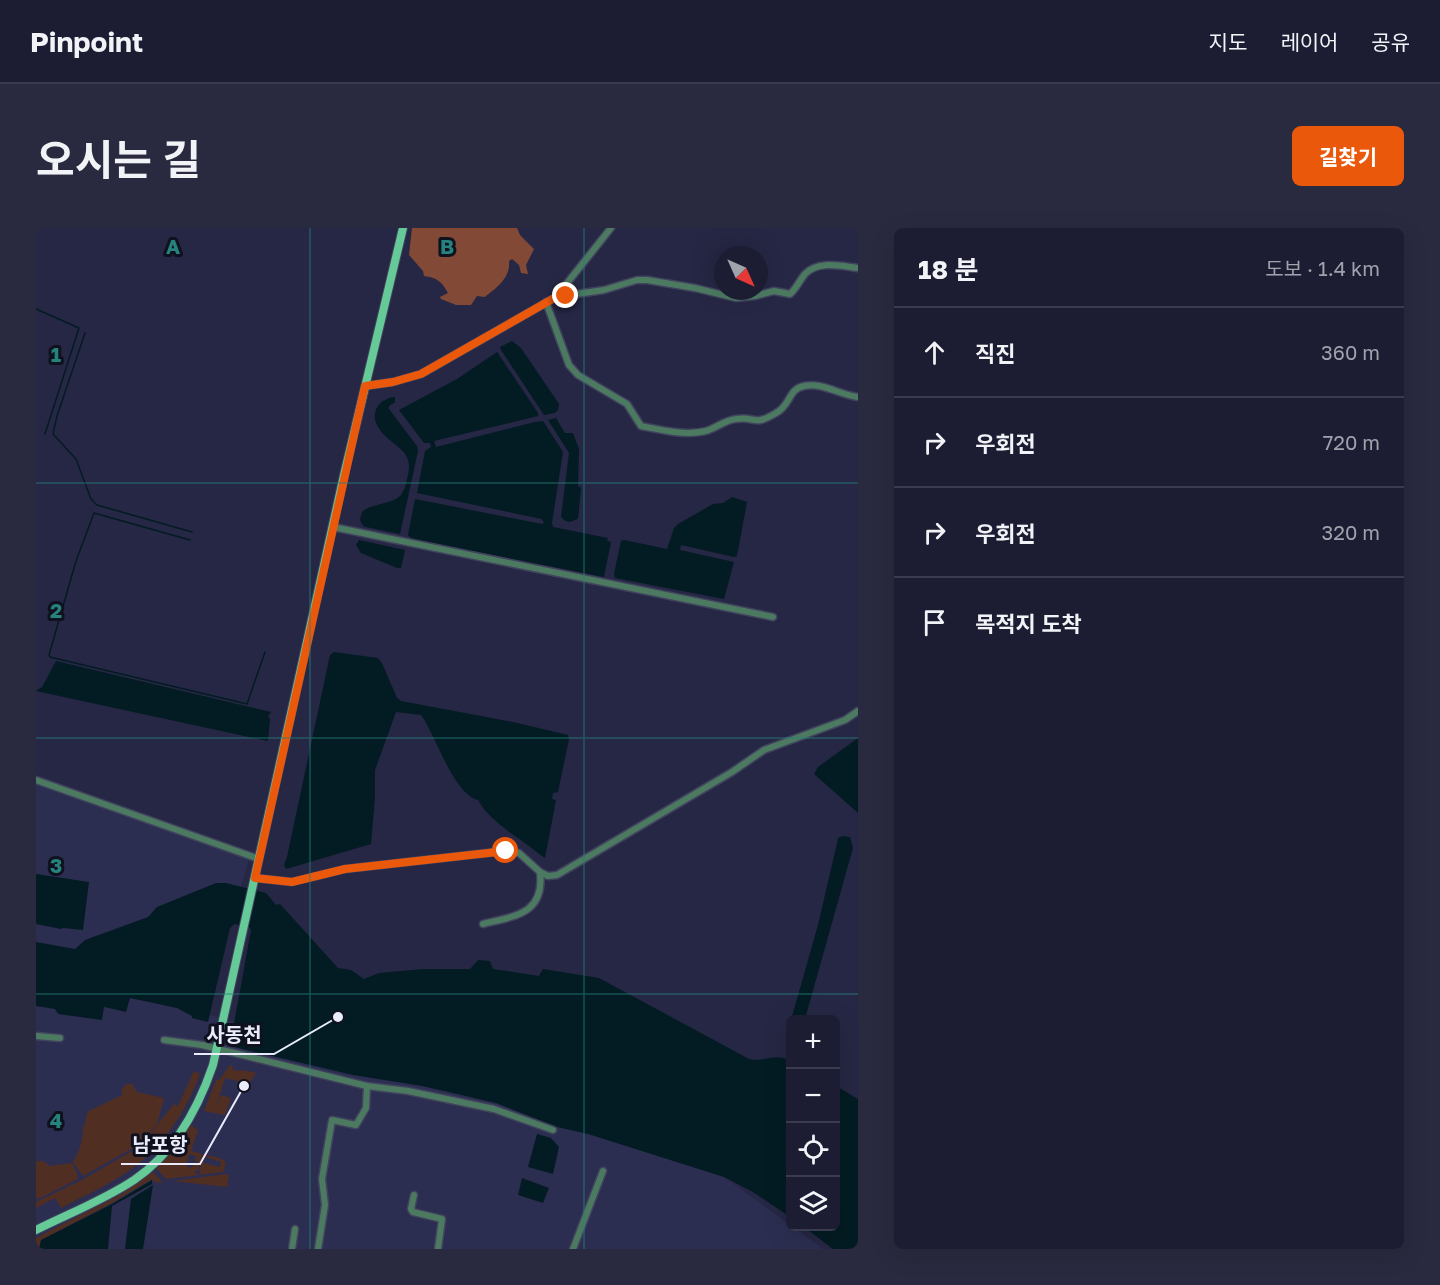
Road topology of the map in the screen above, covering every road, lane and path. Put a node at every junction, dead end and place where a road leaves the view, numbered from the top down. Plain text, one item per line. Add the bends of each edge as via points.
1 (403, 228) edge
2 (611, 228) edge
3 (858, 268) edge
4 (556, 297) junction
5 (546, 302) junction
6 (365, 386) junction
7 (858, 397) edge
8 (333, 527) junction
9 (773, 617) dead end
10 (858, 711) edge
11 (36, 780) edge
12 (259, 859) junction
13 (540, 872) junction
14 (255, 878) junction
15 (483, 924) dead end
16 (36, 1036) edge
17 (60, 1038) dead end
18 (164, 1040) dead end
19 (216, 1050) junction
20 (366, 1086) junction
21 (553, 1131) dead end
22 (603, 1171) dead end
23 (414, 1195) dead end
24 (296, 1229) dead end
25 (36, 1230) edge
26 (292, 1249) edge
27 (318, 1249) edge
28 (438, 1249) edge
29 (573, 1249) edge

1 - 6 main road
2 - 4 street
3 - 4 street via 817,267 790,294 774,291 736,298 637,280 604,290
4 - 5 street
5 - 6 street via 421,374
5 - 7 street via 569,365 578,375 627,404 641,426 703,432 738,419 762,422 783,409 792,392 806,385
6 - 8 main road
8 - 9 street
8 - 12 main road
10 - 13 street via 845,720 764,750 557,875
11 - 12 street
12 - 14 main road
13 - 14 street via 519,854 506,851 345,869 292,882
13 - 15 street via 540,893 528,910
14 - 19 main road
16 - 17 street
18 - 19 street
19 - 20 street
19 - 25 main road via 206,1087 193,1113 151,1166 133,1180
20 - 21 street via 494,1109
20 - 27 street via 366,1108 356,1125 332,1120 322,1179 325,1205
22 - 29 street
23 - 28 street via 413,1212 442,1219
24 - 26 street

